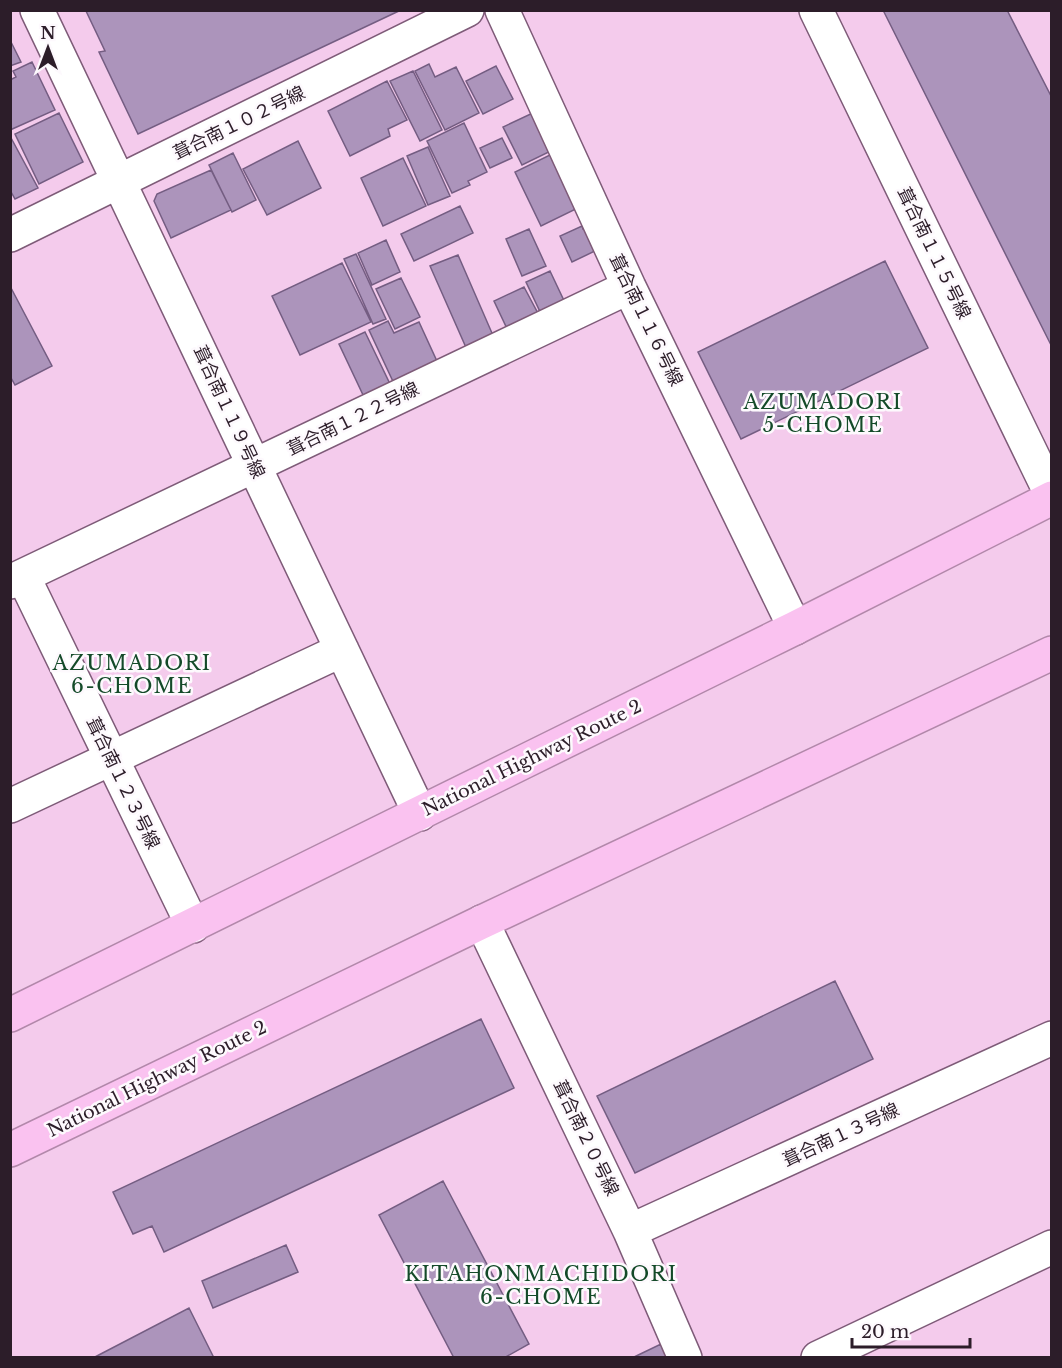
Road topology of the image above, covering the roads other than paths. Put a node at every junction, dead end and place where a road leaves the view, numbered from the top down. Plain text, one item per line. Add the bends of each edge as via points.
1 (37, 10) edge
2 (467, 10) edge
3 (502, 10) edge
4 (816, 10) edge
5 (120, 182) junction
6 (10, 235) edge
7 (629, 287) junction
8 (254, 467) junction
9 (1052, 497) edge
10 (17, 579) edge
11 (795, 628) junction
12 (342, 650) junction
13 (1052, 652) edge
14 (112, 759) junction
15 (10, 806) edge
16 (420, 814) junction
17 (482, 921) junction
18 (193, 926) junction
19 (10, 1015) edge
20 (1052, 1038) edge
21 (10, 1150) edge
22 (630, 1231) junction
23 (1052, 1247) edge
24 (685, 1358) edge
25 (818, 1358) edge

1 - 5 street, 葺合南１１９号線
2 - 5 street, 葺合南１０２号線
3 - 7 street, 葺合南１１６号線
4 - 9 street, 葺合南１１５号線
5 - 6 street, 葺合南１０２号線
5 - 8 street, 葺合南１１９号線
7 - 8 street, 葺合南１２２号線
7 - 11 street, 葺合南１１６号線
8 - 10 street, 葺合南１２２号線
8 - 12 street, 葺合南１１９号線
9 - 11 highway, National Highway Route 2
10 - 14 street, 葺合南１２３号線
11 - 16 highway, National Highway Route 2
12 - 14 street
12 - 16 street, 葺合南１１９号線
13 - 17 highway, National Highway Route 2
14 - 15 street
14 - 18 street, 葺合南１２３号線
16 - 18 highway, National Highway Route 2
17 - 21 highway, National Highway Route 2
17 - 22 street, 葺合南２０号線
18 - 19 highway, National Highway Route 2
20 - 22 street, 葺合南１３号線
22 - 24 street, 葺合南２０号線
23 - 25 street

